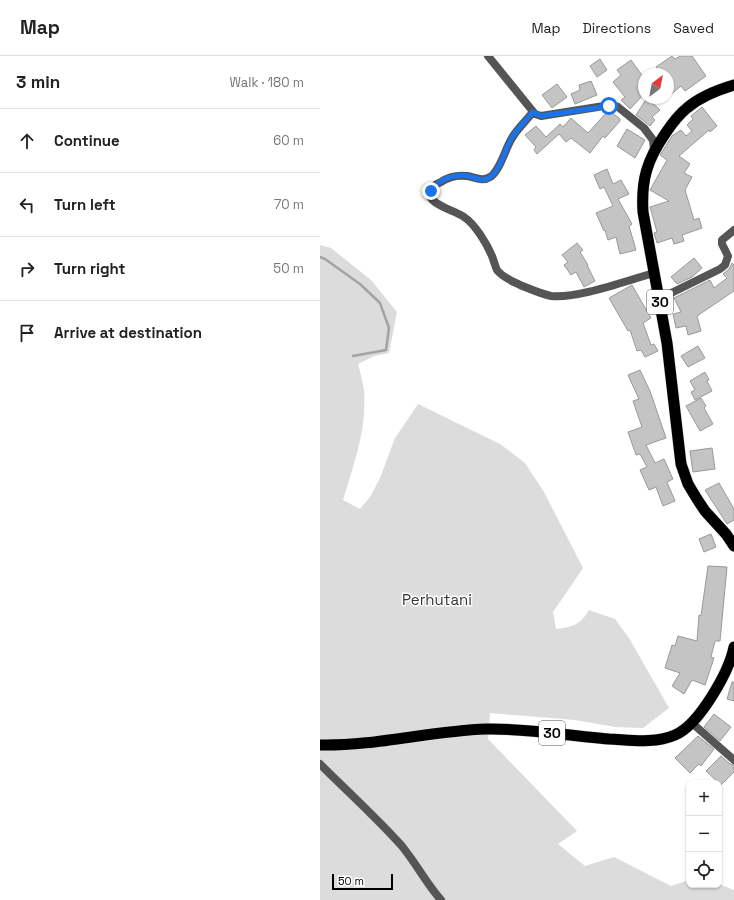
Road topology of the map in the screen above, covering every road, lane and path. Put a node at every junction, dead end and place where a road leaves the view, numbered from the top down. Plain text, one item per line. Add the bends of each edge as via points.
1 (488, 56) edge
2 (734, 84) edge
3 (533, 112) junction
4 (654, 150) junction
5 (734, 230) edge
6 (654, 273) junction
7 (659, 299) junction
8 (734, 546) edge
9 (734, 647) edge
10 (692, 723) junction
11 (320, 745) edge
12 (734, 760) edge
13 (320, 764) edge
14 (441, 900) edge

1 - 3 street
2 - 4 highway, 30 via 700,98 686,108 672,123
3 - 4 street via 541,116 614,106 623,110 644,128 653,140
3 - 6 street via 513,136 494,174 485,180 467,176 455,176 444,180 431,191 431,200 459,213 470,222 492,254 498,272 531,290 551,296 570,296
4 - 6 highway, 30 via 645,174 642,199
5 - 7 street via 722,240 728,256 725,265
6 - 7 highway, 30
7 - 8 highway, 30 via 672,376 679,454 684,475 705,510
9 - 10 highway, 30 via 718,685
10 - 11 highway, 30 via 676,735 653,741 509,729 444,732 392,740
10 - 12 street
13 - 14 street via 392,835

